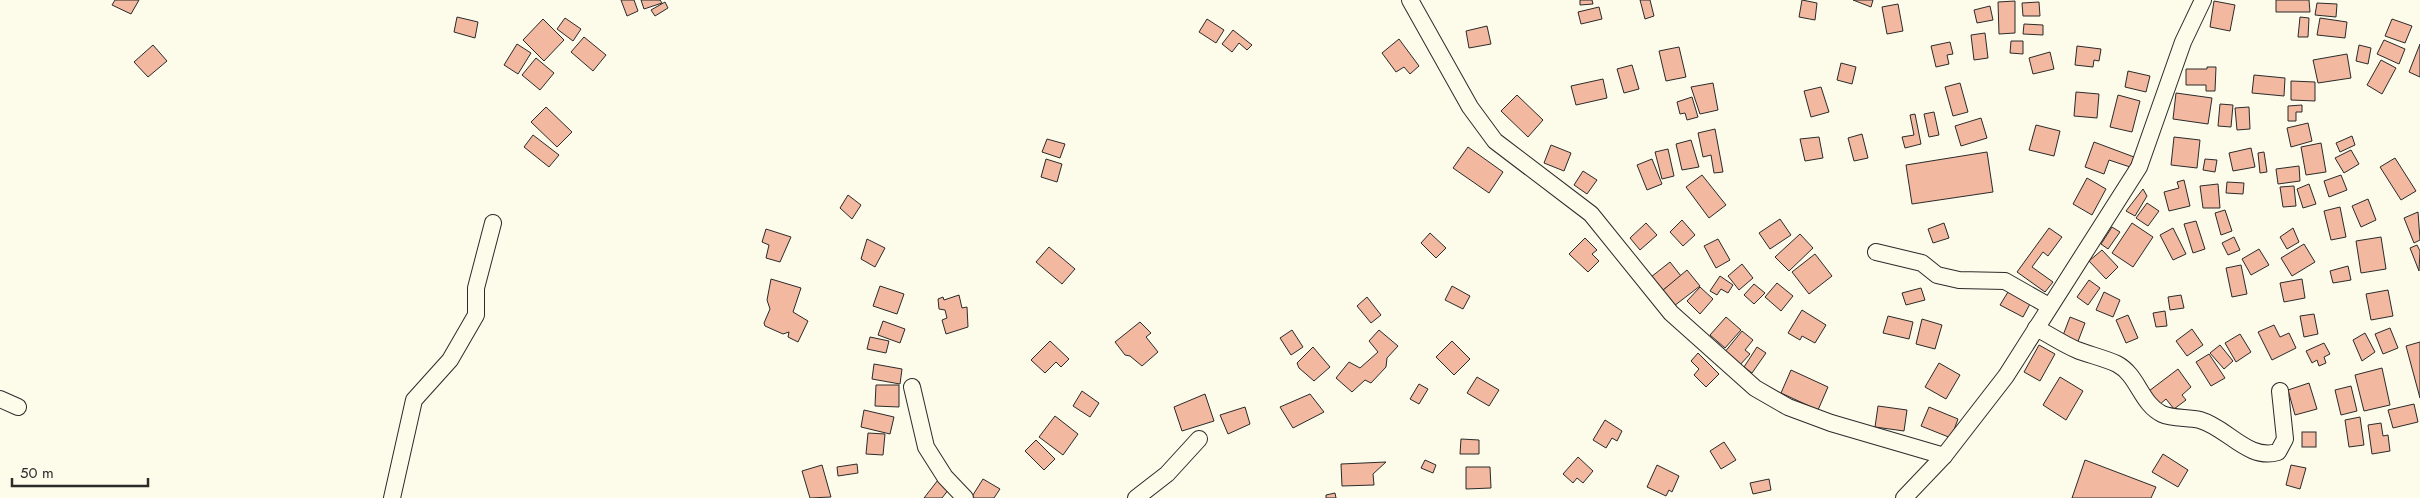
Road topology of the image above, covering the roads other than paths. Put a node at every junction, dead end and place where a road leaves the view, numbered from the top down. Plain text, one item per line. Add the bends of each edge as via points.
1 (1410, 0) edge
2 (2203, 0) edge
3 (493, 223) dead end
4 (1876, 252) dead end
5 (2049, 306) junction
6 (2036, 328) junction
7 (912, 387) dead end
8 (2280, 391) dead end
9 (0, 399) edge
10 (18, 407) dead end
11 (1199, 439) dead end
12 (1944, 456) junction
13 (392, 498) edge
14 (965, 498) edge
15 (1136, 498) edge
16 (1904, 498) edge

1 - 12 street via 1470,107 1495,141 1591,214 1671,313 1755,388 1788,407 1831,423
2 - 5 street via 2183,42 2138,167
3 - 13 street via 476,288 476,315 450,360 414,400
4 - 5 street via 1922,263 1938,274 1959,280 2006,281
5 - 6 street
6 - 8 street via 2076,350 2117,364 2134,377 2146,399 2162,414 2200,420 2223,430 2248,450 2268,456 2278,452 2286,439
6 - 12 street via 2006,376
7 - 14 street via 926,447 945,477
9 - 10 street
11 - 15 street via 1167,474
12 - 16 street

